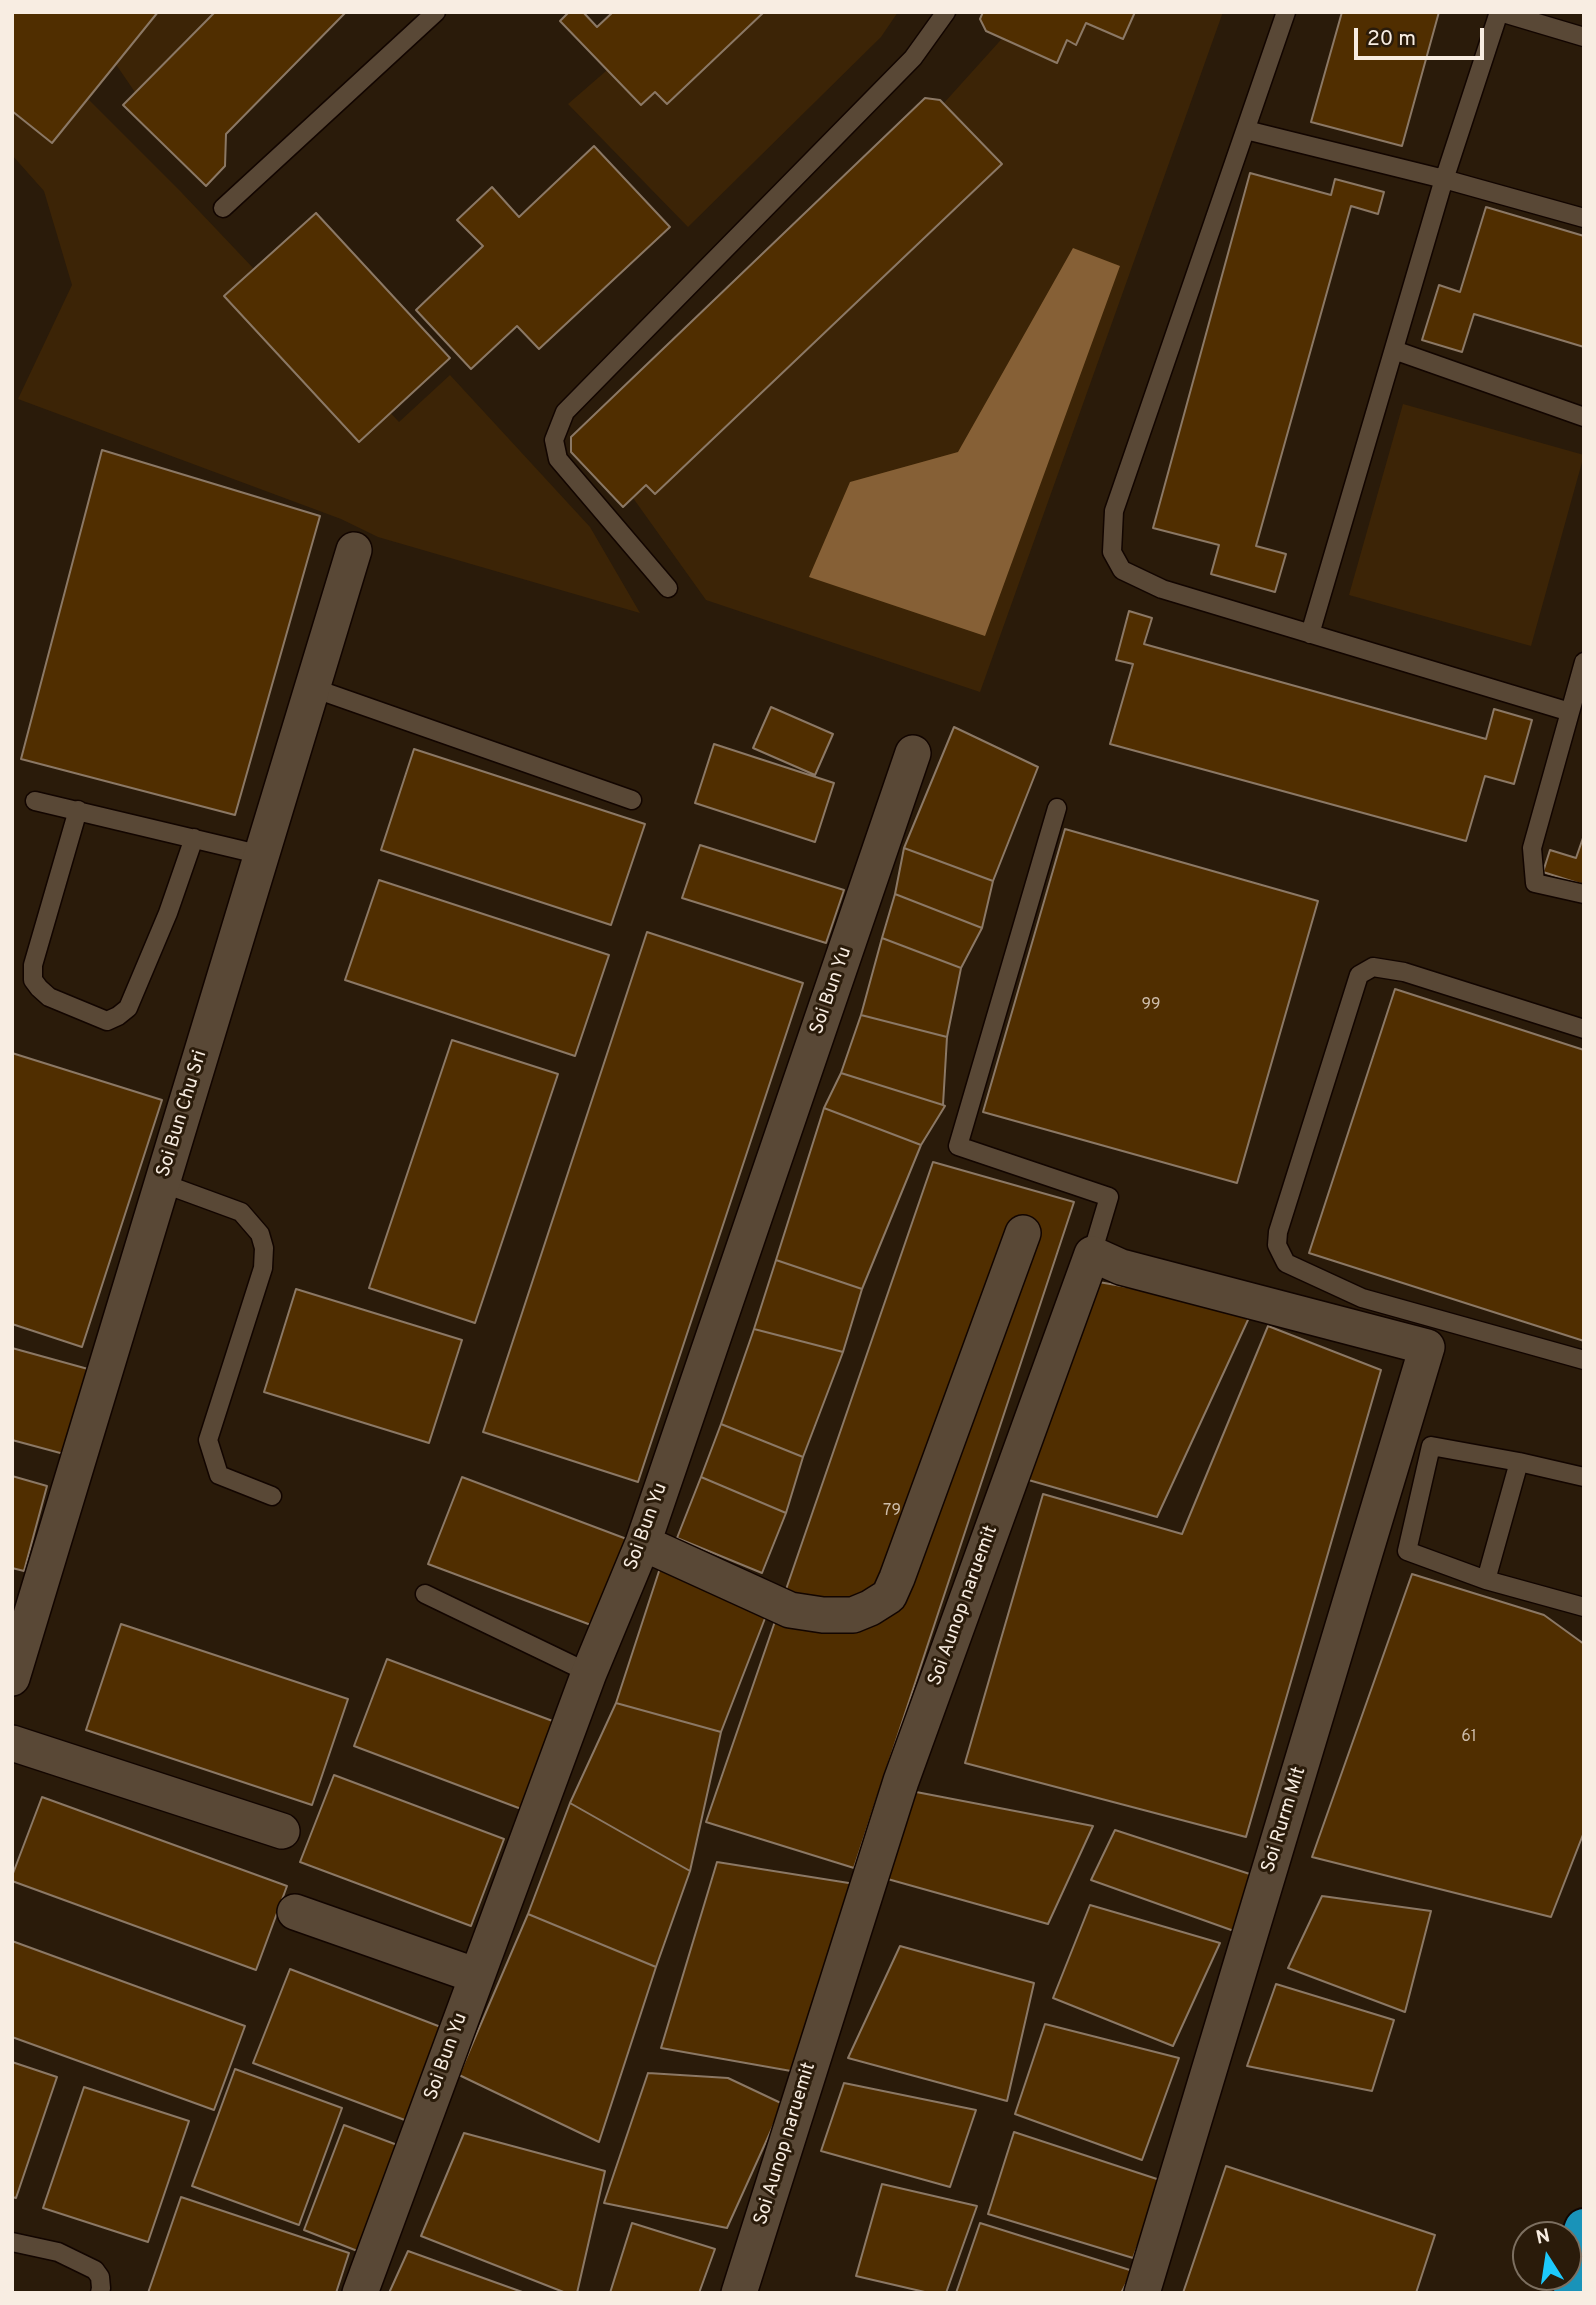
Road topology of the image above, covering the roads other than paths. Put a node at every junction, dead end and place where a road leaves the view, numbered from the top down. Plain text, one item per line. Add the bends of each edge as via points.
1 (436, 12) edge
2 (946, 12) edge
3 (1286, 12) edge
4 (1500, 12) edge
5 (1584, 37) edge
6 (1245, 130) junction
7 (1444, 179) junction
8 (223, 208) dead end
9 (1584, 218) edge
10 (1394, 350) junction
11 (1584, 417) edge
12 (354, 550) dead end
13 (668, 588) dead end
14 (1310, 634) junction
15 (1584, 662) edge
16 (313, 688) junction
17 (1570, 712) junction
18 (913, 753) dead end
19 (35, 800) dead end
20 (632, 800) dead end
21 (1058, 807) dead end
22 (78, 810) junction
23 (194, 838) junction
24 (262, 855) junction
25 (1584, 894) edge
26 (1584, 1029) edge
27 (162, 1183) junction
28 (1023, 1233) dead end
29 (1092, 1254) junction
30 (1432, 1333) junction
31 (1584, 1360) edge
32 (1518, 1462) junction
33 (1584, 1477) edge
34 (272, 1496) dead end
35 (643, 1543) junction
36 (1486, 1580) junction
37 (425, 1594) dead end
38 (1584, 1607) edge
39 (17, 1642) edge
40 (589, 1672) junction
41 (12, 1678) edge
42 (12, 1743) edge
43 (282, 1830) dead end
44 (295, 1912) dead end
45 (477, 1976) junction
46 (12, 2242) edge
47 (100, 2293) edge
48 (360, 2293) edge
49 (739, 2293) edge
50 (1142, 2293) edge

1 - 8 lane
2 - 13 lane via 913,58 565,412 554,440 558,459
3 - 6 lane
4 - 5 lane
4 - 7 lane
6 - 7 lane
6 - 14 lane via 1114,511 1112,552 1122,570 1162,589
7 - 9 lane
7 - 10 lane
10 - 11 lane
10 - 14 lane
12 - 16 street, Soi Bun Chu Sri
14 - 17 lane
15 - 17 lane
16 - 20 lane
16 - 24 street, Soi Bun Chu Sri
17 - 25 lane via 1532,848 1535,883
18 - 35 street, Soi Bun Yu
19 - 22 lane
21 - 29 lane via 958,1146 1109,1197
22 - 23 lane
22 - 23 lane via 33,965 33,980 49,997 107,1021 128,1008
23 - 24 lane
24 - 27 street, Soi Bun Chu Sri
26 - 30 lane via 1404,972 1373,967 1359,975 1277,1245 1286,1263
27 - 34 lane via 241,1212 260,1234 263,1268 208,1440 219,1475
27 - 39 street, Soi Bun Chu Sri
28 - 35 street via 889,1596 852,1615 790,1610
29 - 30 street via 1121,1267
29 - 49 street, Soi Aunop naruemit via 901,1781
30 - 31 lane
30 - 50 street, Soi Rurm Mit
32 - 33 lane
32 - 36 lane
32 - 36 lane via 1431,1446 1407,1551
35 - 40 street, Soi Bun Yu
36 - 38 lane
37 - 40 lane
39 - 41 street, Soi Bun Chu Sri
40 - 45 street, Soi Bun Yu
42 - 43 street
44 - 45 street
45 - 48 street, Soi Bun Yu
46 - 47 lane via 58,2252 95,2270

